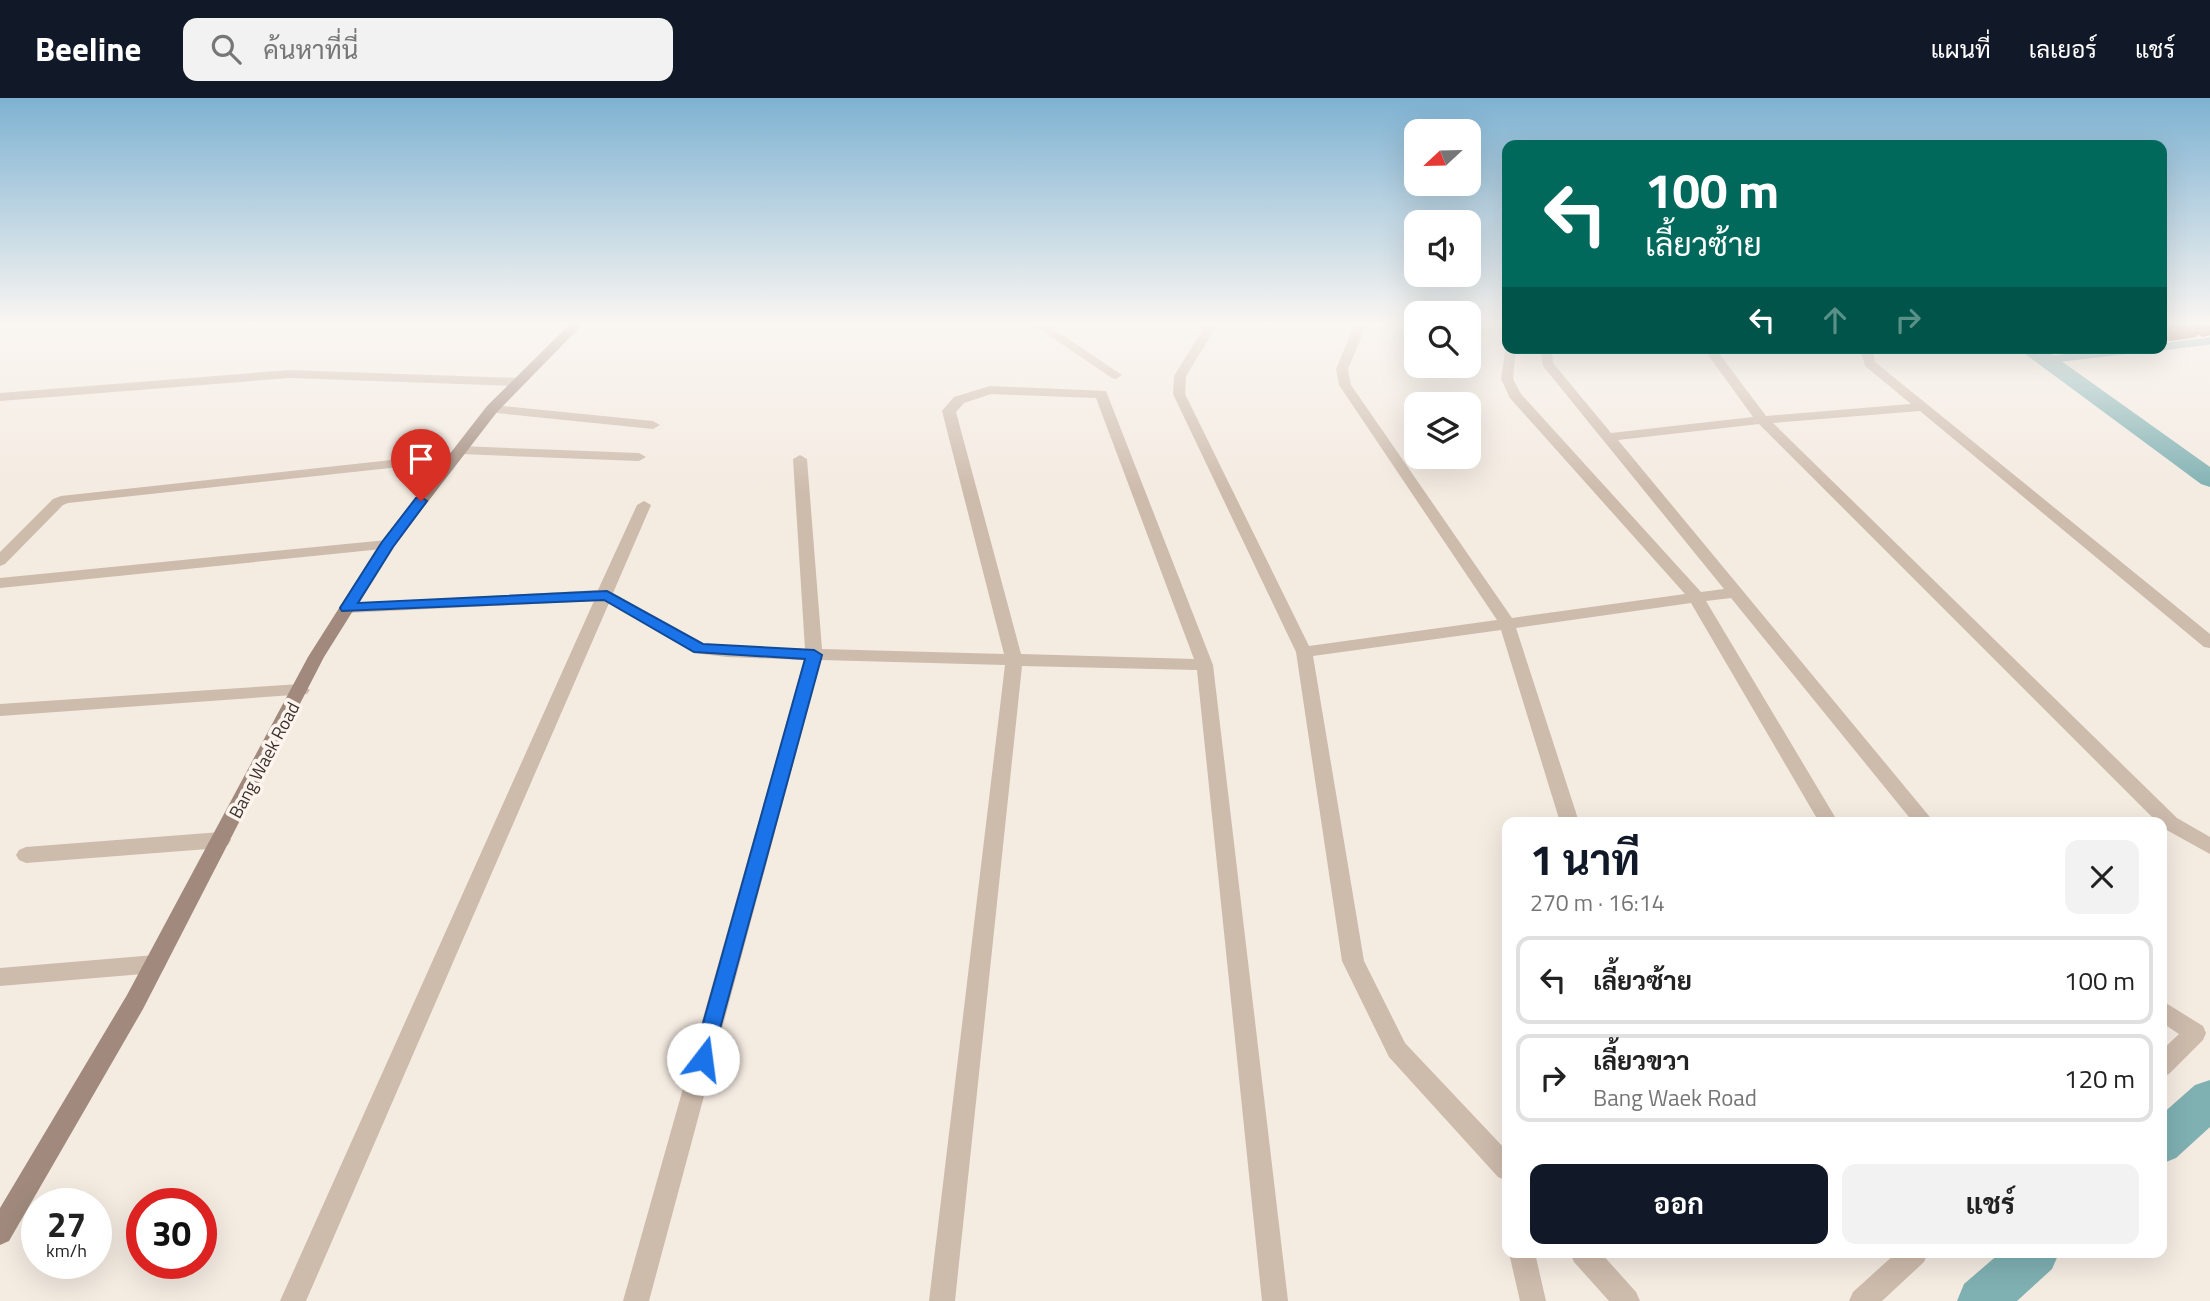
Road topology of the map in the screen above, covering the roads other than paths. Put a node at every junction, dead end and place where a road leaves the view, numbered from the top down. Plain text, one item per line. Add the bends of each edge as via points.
1 (212, 380) edge
2 (466, 380) edge
3 (1180, 380) edge
4 (1344, 380) edge
5 (1508, 380) edge
6 (1561, 380) edge
7 (1733, 380) edge
8 (1890, 380) edge
9 (520, 382) joint
10 (0, 397) edge
11 (1923, 407) junction
12 (492, 409) junction
13 (1762, 420) junction
14 (653, 425) dead end
15 (1608, 437) junction
16 (458, 454) junction
17 (639, 457) dead end
18 (800, 460) dead end
19 (644, 505) dead end
20 (387, 545) junction
21 (0, 561) edge
22 (0, 583) edge
23 (1736, 592) junction
24 (607, 595) junction
25 (1696, 598) junction
26 (347, 608) junction
27 (1507, 624) junction
28 (2210, 642) edge
29 (1304, 652) junction
30 (814, 655) junction
31 (1014, 660) junction
32 (1205, 666) junction
33 (301, 691) junction
34 (0, 710) edge
35 (1568, 817) edge
36 (1826, 817) edge
37 (1920, 817) edge
38 (2163, 817) edge
39 (2167, 821) edge
40 (221, 840) junction
41 (2210, 846) edge
42 (26, 855) dead end
43 (155, 964) junction
44 (0, 977) edge
45 (2167, 1014) edge
46 (2167, 1061) edge
47 (1502, 1169) edge
48 (0, 1232) edge
49 (1523, 1258) edge
50 (1588, 1258) edge
51 (1909, 1258) edge
52 (293, 1301) edge
53 (636, 1301) edge
54 (942, 1301) edge
55 (1275, 1301) edge
56 (1533, 1301) edge
57 (1627, 1301) edge
58 (1862, 1301) edge

1 - 10 street
2 - 9 street
3 - 29 street via 1179,394
4 - 27 street
5 - 25 street via 1515,395
6 - 15 street
7 - 13 street
8 - 11 street
9 - 12 main road, Bang Waek Road
11 - 13 street
11 - 28 street
12 - 14 street
12 - 16 main road, Bang Waek Road
13 - 15 street
13 - 38 street
15 - 23 street
16 - 17 street
16 - 20 main road, Bang Waek Road
16 - 21 street via 66,499
18 - 30 street
19 - 24 street
20 - 22 street
20 - 26 main road, Bang Waek Road
23 - 25 street
23 - 37 street
24 - 26 street
24 - 30 street via 699,649
24 - 52 street
25 - 27 street
25 - 36 street
26 - 33 main road, Bang Waek Road
27 - 29 street
27 - 35 street
29 - 47 street via 1353,961 1397,1050
30 - 31 street
30 - 53 street
31 - 32 street
31 - 32 street via 949,411 959,400 990,390 1101,394
31 - 54 street
32 - 55 street
33 - 34 street
33 - 40 main road, Bang Waek Road
39 - 41 street
40 - 42 street
40 - 43 main road, Bang Waek Road
43 - 44 street
43 - 48 main road, Bang Waek Road
45 - 46 street via 2195,1033
49 - 56 street
50 - 57 street
51 - 58 street

